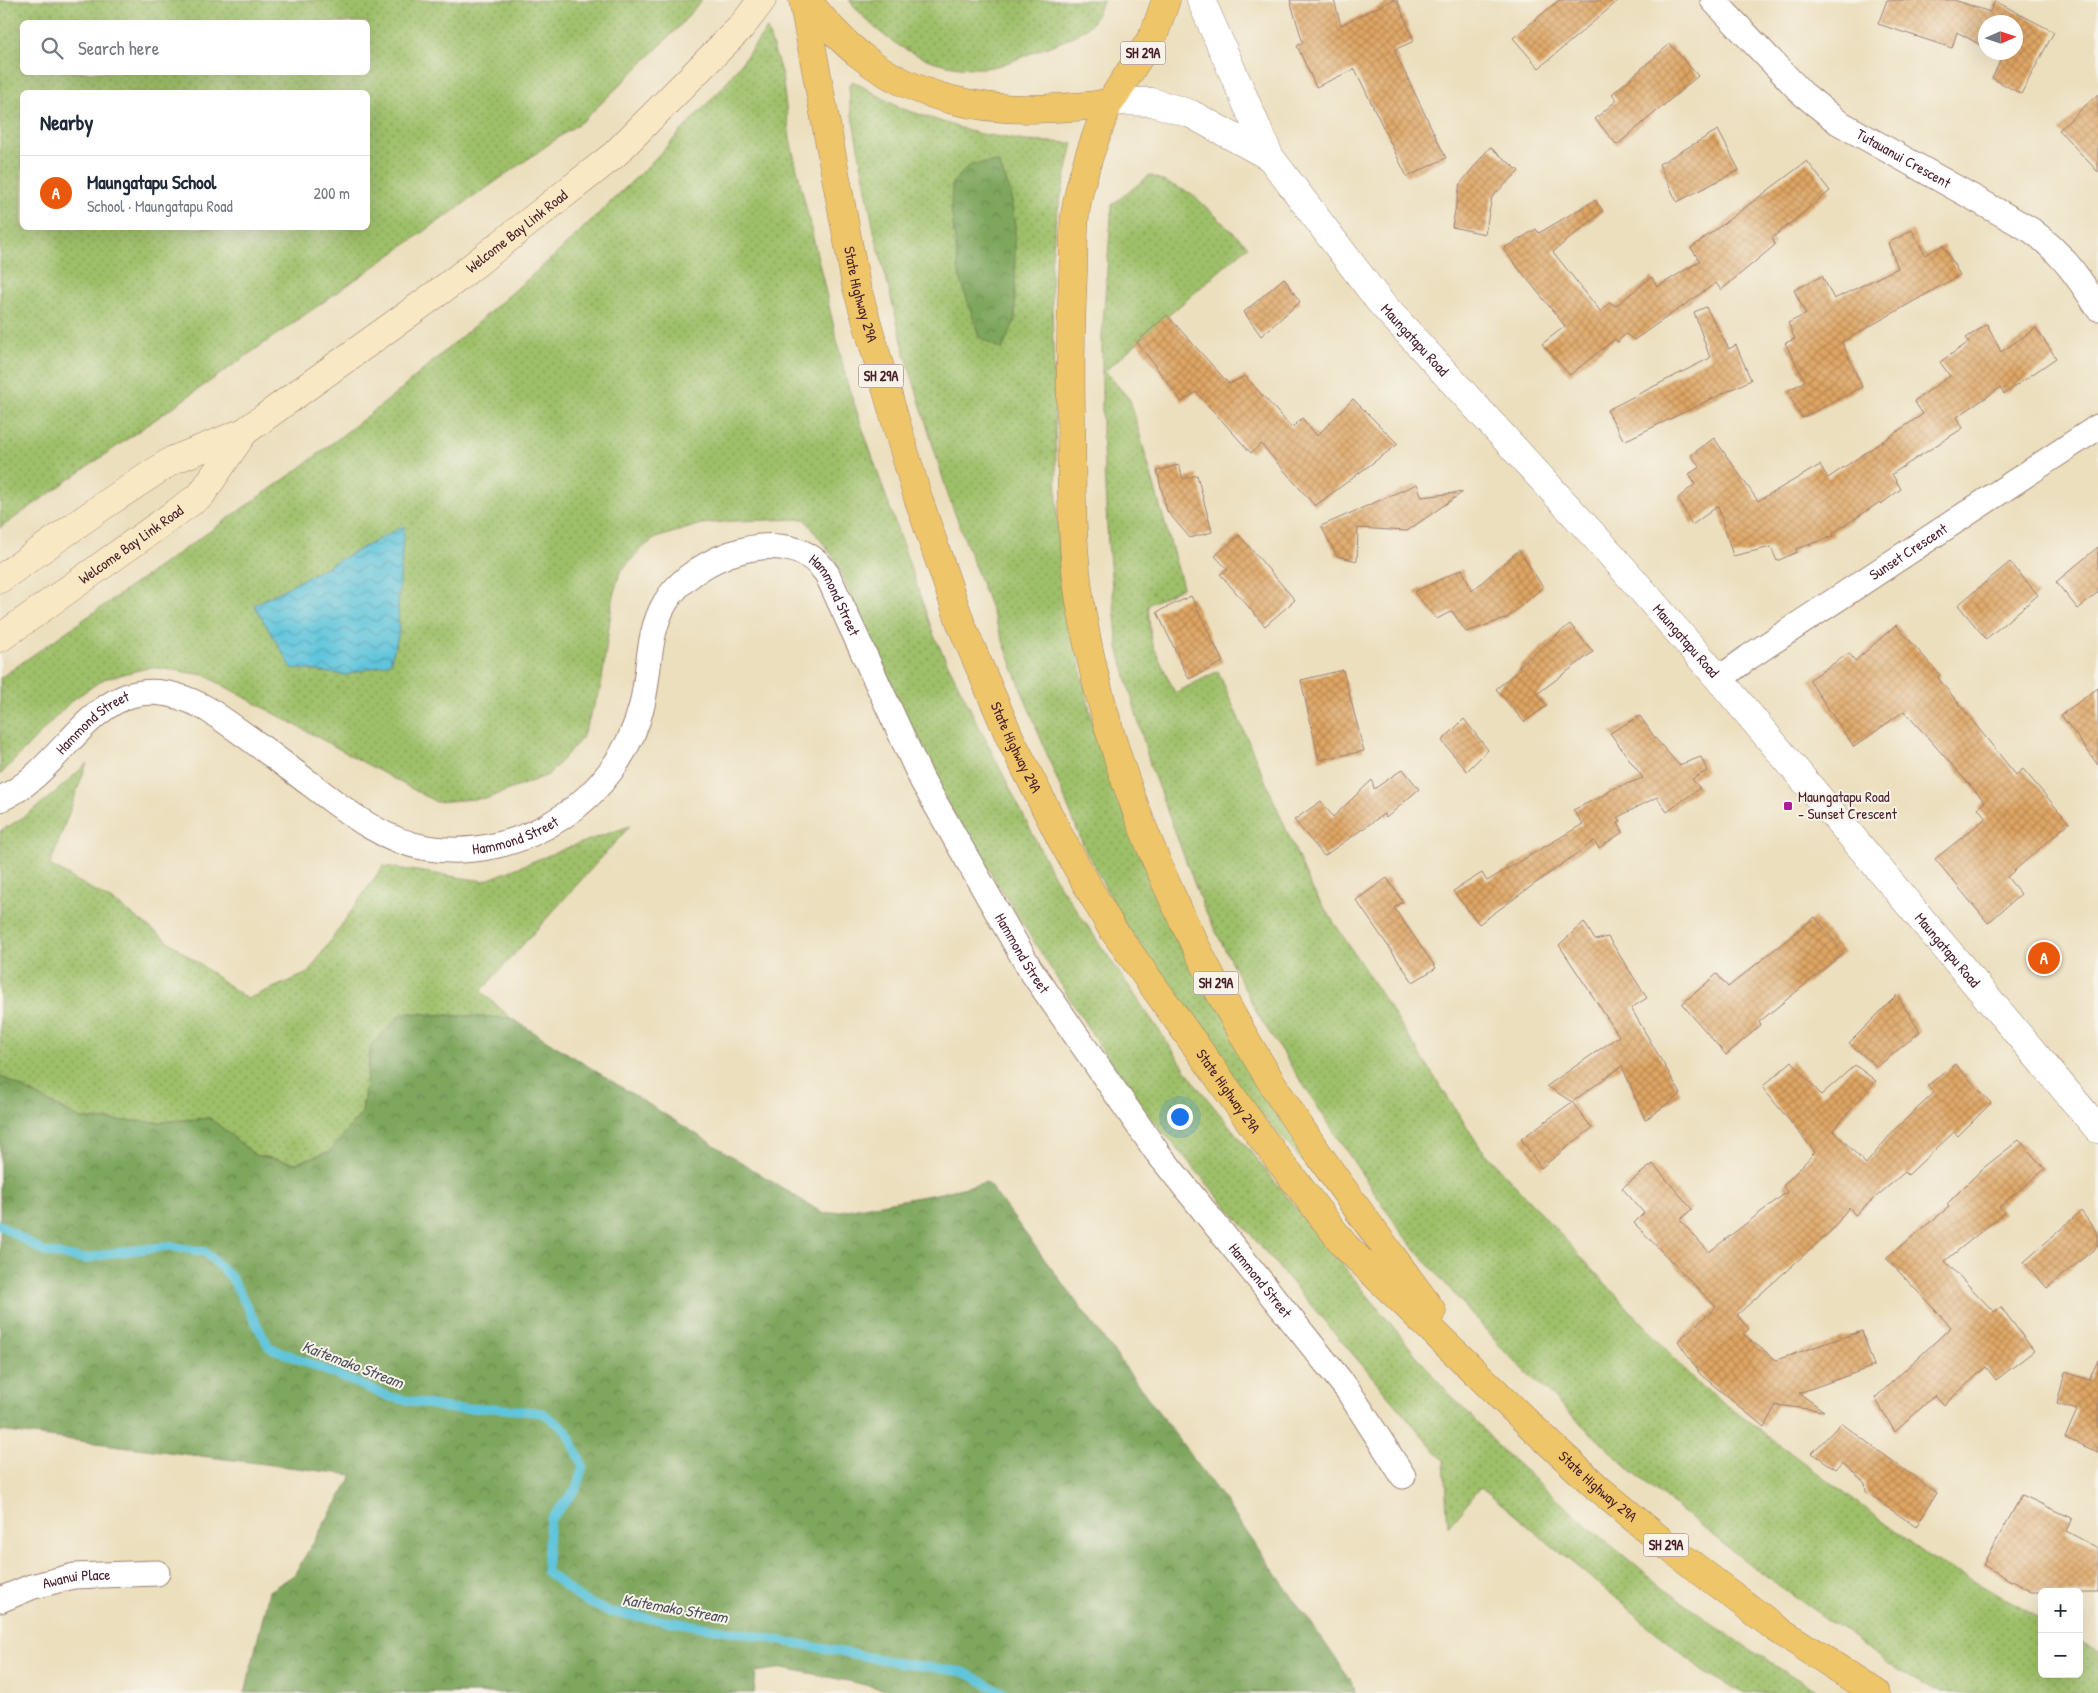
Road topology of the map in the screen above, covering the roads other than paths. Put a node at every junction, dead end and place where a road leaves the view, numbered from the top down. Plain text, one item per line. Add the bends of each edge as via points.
1 (762, 0) edge
2 (803, 0) edge
3 (807, 0) edge
4 (1166, 0) edge
5 (1201, 0) edge
6 (1713, 0) edge
7 (1110, 101) junction
8 (1270, 157) junction
9 (2098, 308) edge
10 (2098, 427) edge
11 (244, 432) junction
12 (0, 579) edge
13 (0, 638) edge
14 (1719, 679) junction
15 (0, 799) edge
16 (2098, 1129) edge
17 (1475, 1371) junction
18 (1403, 1476) dead end
19 (157, 1573) dead end
20 (0, 1600) edge
21 (1876, 1693) edge

1 - 11 main road, Welcome Bay Link Road via 742,26 614,155 450,284
2 - 17 highway, State Highway 29A / SH 29A via 856,285 883,386 961,624 1010,738 1061,839 1111,927 1261,1137 1345,1246
3 - 7 highway via 860,56 911,86 939,97 968,105 1024,110
4 - 7 highway, SH 29A via 1154,34
5 - 8 street, Maungatapu Road
6 - 9 street, Tutauanui Crescent via 1802,93 1838,122 2031,230 2054,248 2074,269
7 - 8 street, Maungatapu Road via 1152,102 1191,114
7 - 17 highway, State Highway 29A / SH 29A via 1089,154 1075,214 1070,348 1073,543 1080,605 1093,670 1114,747 1147,836 1186,924 1271,1081 1336,1180
8 - 14 street, Maungatapu Road via 1380,302 1607,550
10 - 14 street, Sunset Crescent
11 - 12 main road, Welcome Bay Link Road via 173,460
11 - 13 main road, Welcome Bay Link Road via 201,495
14 - 16 street, Maungatapu Road
15 - 18 street, Hammond Street via 33,776 96,713 130,697 163,694 184,698 207,709 352,815 384,834 408,844 445,850 470,850 512,842 561,819 613,769 635,728 642,705 653,631 668,598 680,583 704,564 737,552 774,548 805,554 827,574 922,780 1030,969 1157,1152 1347,1389
17 - 21 highway, State Highway 29A / SH 29A via 1600,1490 1670,1548 1778,1629
19 - 20 street, Awanui Place via 74,1576 31,1587

